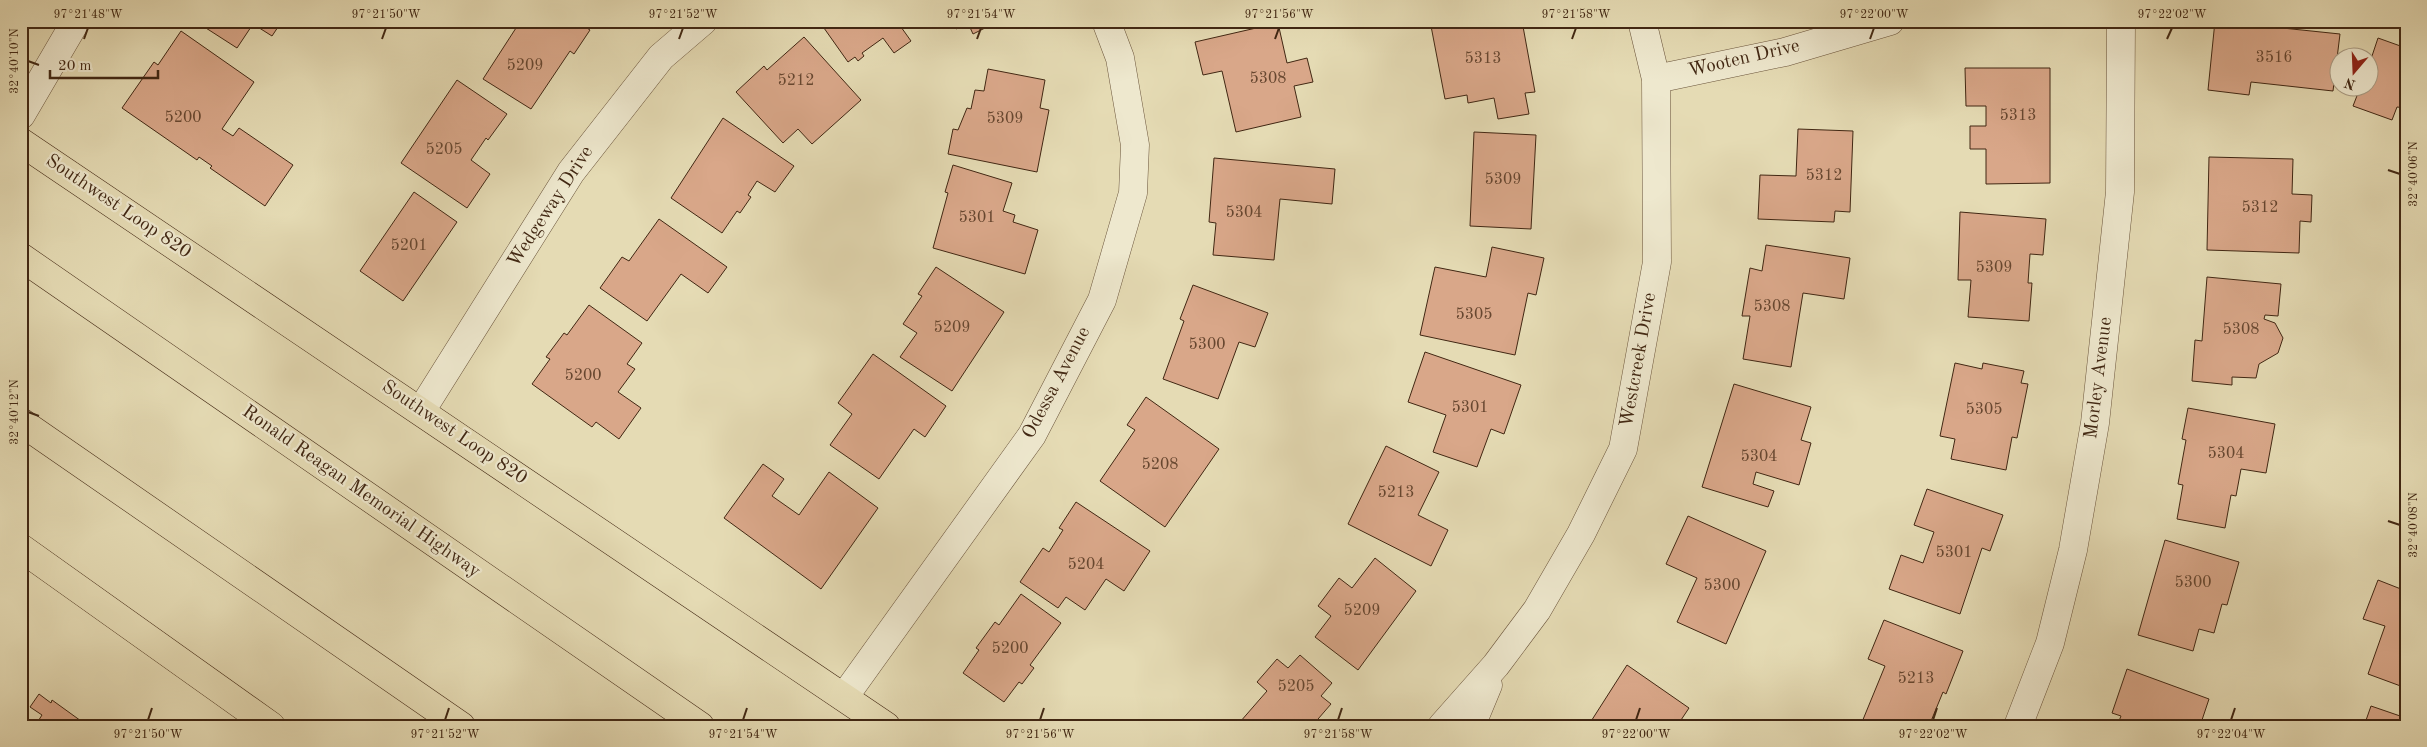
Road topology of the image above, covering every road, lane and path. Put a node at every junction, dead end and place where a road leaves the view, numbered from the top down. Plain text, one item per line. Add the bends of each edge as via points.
1 (76, 21) edge
2 (703, 21) edge
3 (1106, 21) edge
4 (1642, 21) edge
5 (1890, 21) edge
6 (2121, 21) edge
7 (1656, 79) junction
8 (21, 115) edge
9 (21, 142) edge
10 (21, 258) edge
11 (421, 411) junction
12 (21, 422) edge
13 (21, 548) edge
14 (1496, 666) junction
15 (844, 697) junction
16 (272, 726) edge
17 (461, 726) edge
18 (700, 726) edge
19 (886, 726) edge
20 (1442, 726) edge
21 (1471, 726) edge
22 (2018, 726) edge

1 - 8 street
2 - 11 street, Wedgeway Drive via 661,57 571,172
3 - 15 street, Odessa Avenue via 1120,58 1135,145 1133,192 1102,300 1032,434
4 - 7 street, Westcreek Drive
5 - 7 street, Wooten Drive via 1785,52
6 - 22 street, Morley Avenue via 2120,192 2095,423 2073,550 2052,633
7 - 14 street, Westcreek Drive via 1657,262 1623,449 1581,534 1537,610
9 - 11 main road, Southwest Loop 820
10 - 18 main road, Ronald Reagan Memorial Highway
11 - 15 main road, Southwest Loop 820
12 - 17 main road
13 - 16 main road
14 - 20 street, Westcreek Drive
14 - 21 street, Westcreek Drive
15 - 19 main road, Southwest Loop 820

